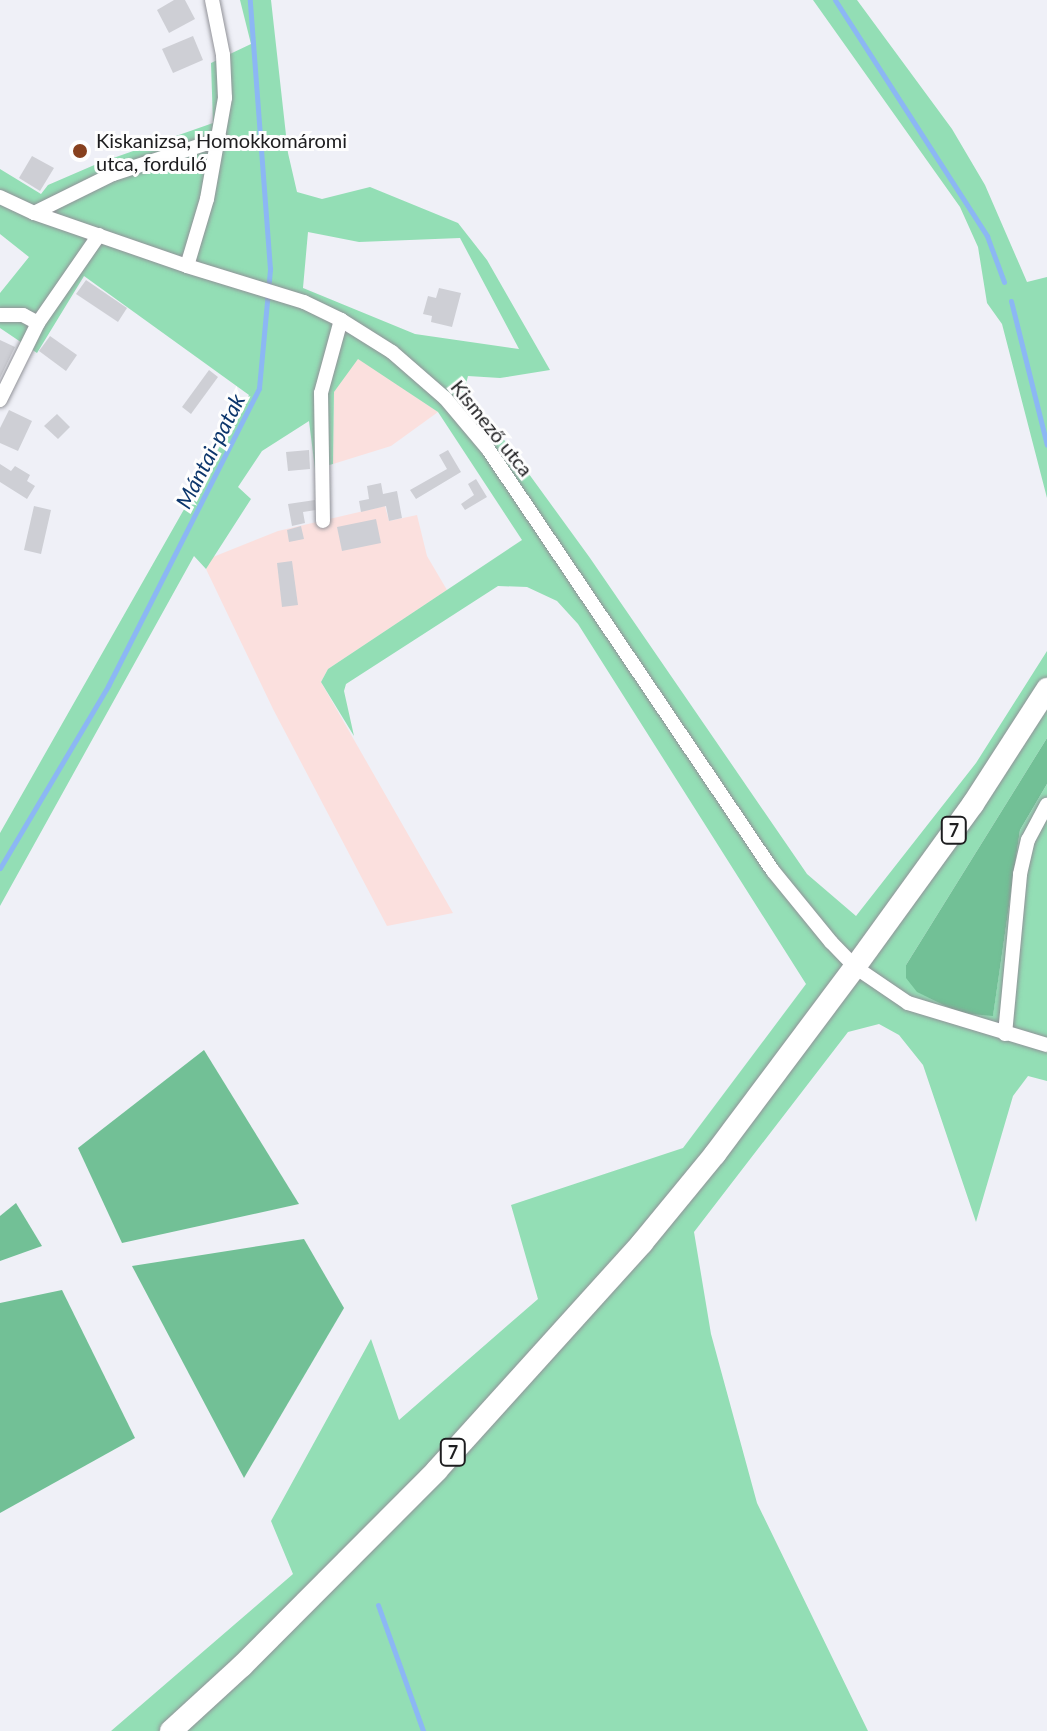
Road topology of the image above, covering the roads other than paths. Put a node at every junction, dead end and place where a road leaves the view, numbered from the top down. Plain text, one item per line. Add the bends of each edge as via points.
1 (212, 0) edge
2 (220, 139) junction
3 (0, 197) edge
4 (34, 213) junction
5 (99, 235) junction
6 (187, 266) junction
7 (0, 315) edge
8 (341, 320) junction
9 (38, 323) junction
10 (0, 400) edge
11 (323, 521) dead end
12 (1047, 689) edge
13 (1047, 805) edge
14 (855, 967) junction
15 (1005, 1034) junction
16 (1047, 1045) edge
17 (171, 1731) edge

1 - 2 street via 225,74
2 - 4 street via 113,174
2 - 6 street
3 - 4 street, Kismező utca
4 - 5 street, Kismező utca
5 - 6 street, Kismező utca
5 - 9 street
6 - 8 street, Kismező utca via 281,294
7 - 9 street via 23,315
8 - 11 street via 321,393
8 - 14 street, Kismező utca via 392,352 445,398 488,449 773,871
9 - 10 street
12 - 14 main road, 7 via 973,804
13 - 15 street via 1028,840 1020,874
14 - 15 street, Kismező utca via 916,1007
14 - 17 main road, 7 via 642,1243 437,1470
15 - 16 street, Kismező utca

